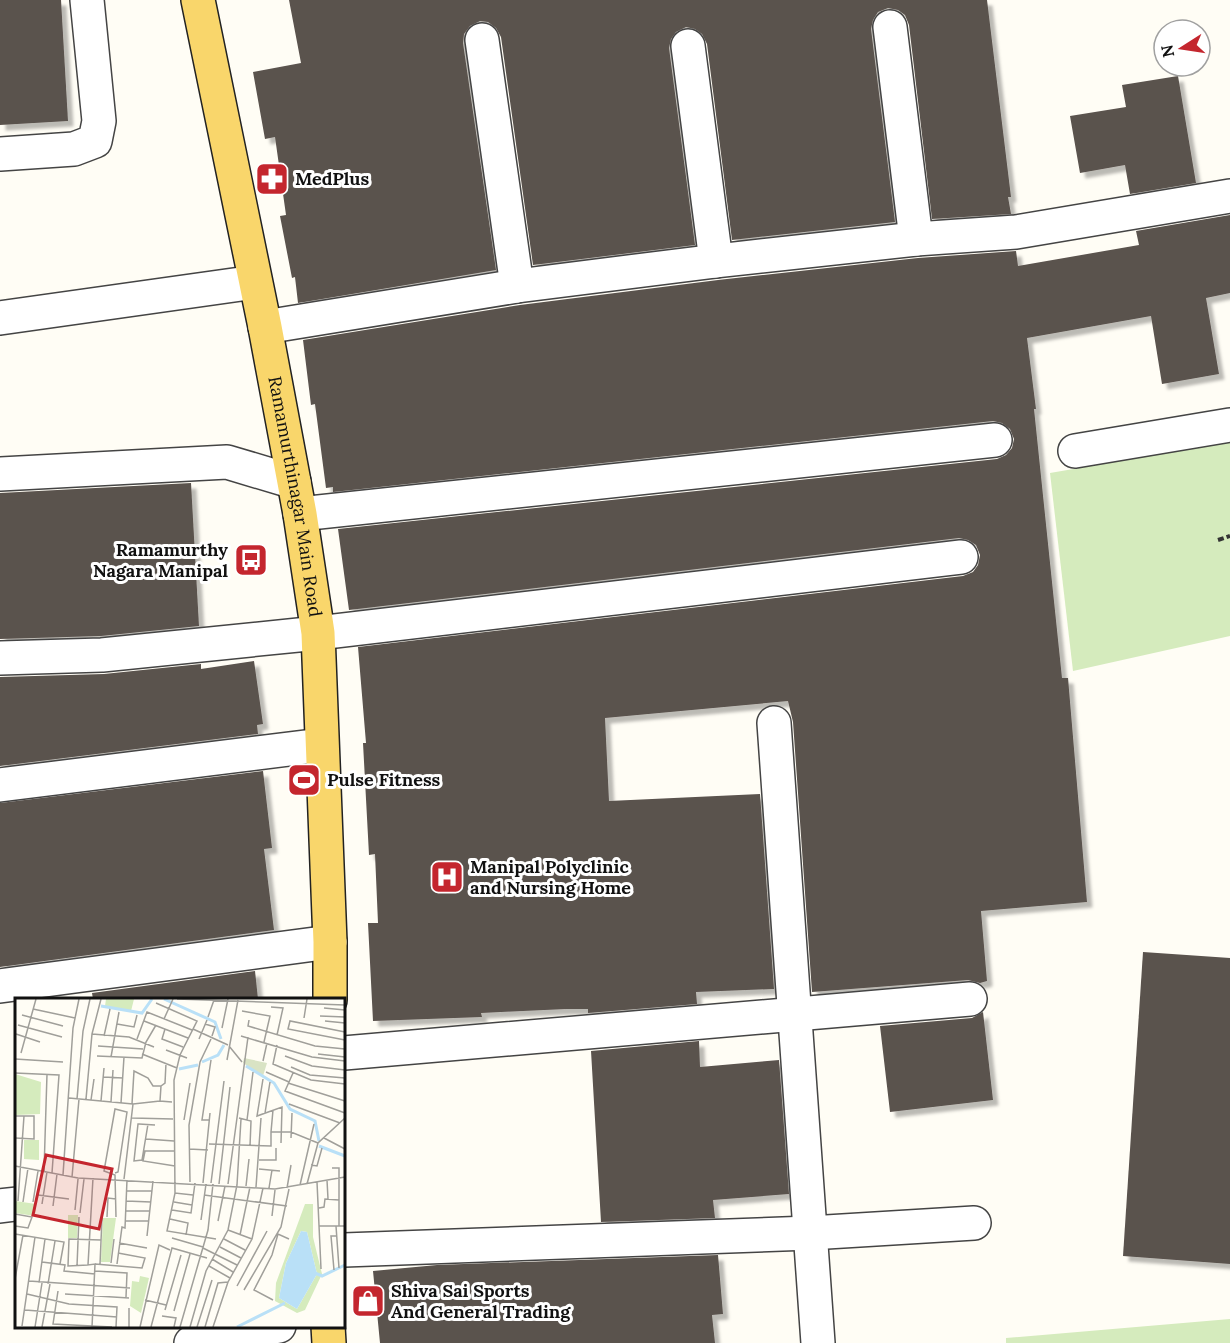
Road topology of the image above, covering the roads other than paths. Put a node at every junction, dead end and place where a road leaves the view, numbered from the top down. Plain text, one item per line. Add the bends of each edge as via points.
1 (87, 0) edge
2 (198, 0) edge
3 (890, 27) dead end
4 (482, 40) dead end
5 (688, 46) dead end
6 (0, 154) edge
7 (1230, 196) edge
8 (916, 239) junction
9 (716, 261) junction
10 (255, 282) junction
11 (517, 286) junction
12 (0, 318) edge
13 (264, 327) junction
14 (1230, 425) edge
15 (995, 440) dead end
16 (1075, 451) dead end
17 (0, 474) edge
18 (294, 482) junction
19 (300, 514) junction
20 (962, 558) dead end
21 (318, 633) junction
22 (0, 658) edge
23 (774, 723) dead end
24 (321, 745) junction
25 (0, 785) edge
26 (330, 942) junction
27 (0, 986) edge
28 (330, 998) edge
29 (970, 999) dead end
30 (794, 1013) junction
31 (345, 1053) edge
32 (15, 1204) edge
33 (0, 1206) edge
34 (974, 1223) dead end
35 (810, 1233) junction
36 (345, 1250) edge
37 (269, 1328) edge
38 (328, 1328) edge
39 (191, 1343) edge
40 (329, 1343) edge
41 (818, 1343) edge

1 - 6 street via 99,121 95,141 74,149
2 - 10 main road, Ramamurthinagar Main Road
3 - 8 street
4 - 11 street
5 - 9 street
7 - 8 street via 1016,232
8 - 9 street
9 - 11 street
10 - 12 street
10 - 13 main road, Ramamurthinagar Main Road
11 - 13 street
13 - 18 main road, Ramamurthinagar Main Road
14 - 16 street
15 - 19 street
17 - 18 street via 227,462
18 - 19 main road, Ramamurthinagar Main Road
19 - 21 main road, Ramamurthinagar Main Road
20 - 21 street
21 - 22 street via 102,655
21 - 24 main road, Ramamurthinagar Main Road
23 - 30 street
24 - 25 street
24 - 26 main road, Ramamurthinagar Main Road
26 - 27 street
26 - 28 main road, Ramamurthinagar Main Road
29 - 30 street
30 - 31 street
30 - 35 street
32 - 33 street
34 - 35 street
35 - 36 street
35 - 41 street
37 - 39 street
38 - 40 main road

